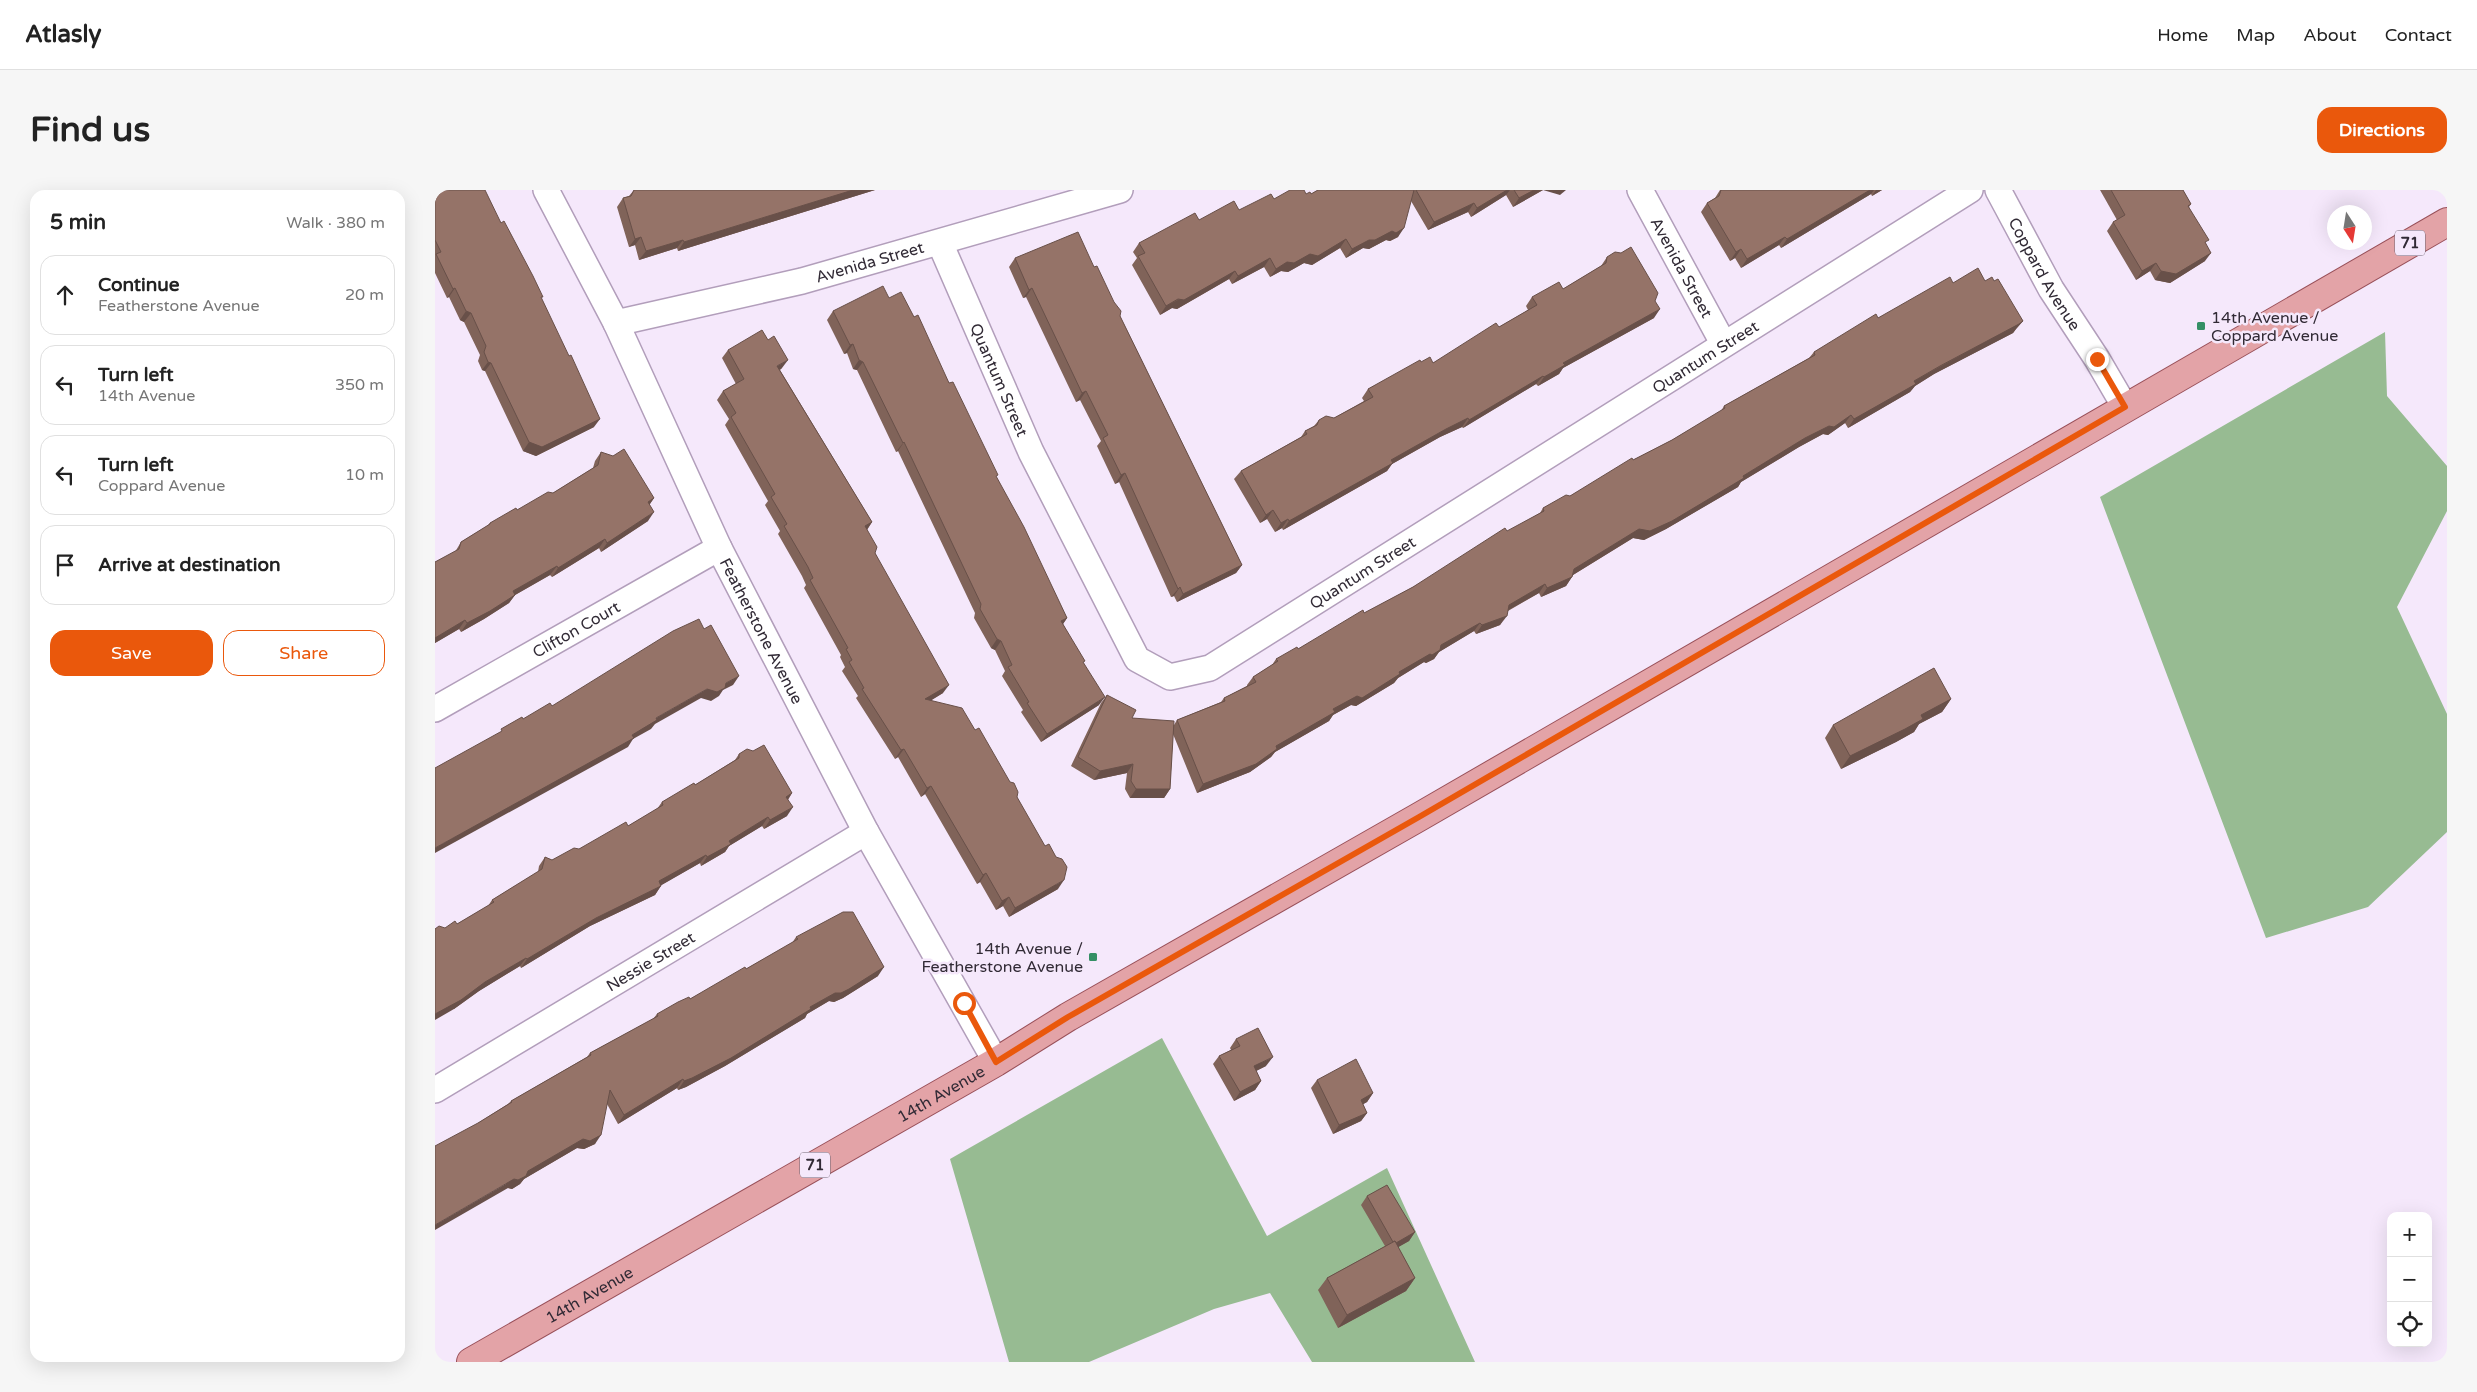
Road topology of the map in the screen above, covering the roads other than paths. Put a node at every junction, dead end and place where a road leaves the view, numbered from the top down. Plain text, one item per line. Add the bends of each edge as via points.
1 (546, 190) edge
2 (1120, 190) edge
3 (1640, 190) edge
4 (1970, 190) edge
5 (1998, 190) edge
6 (2447, 222) edge
7 (940, 243) junction
8 (616, 323) junction
9 (1723, 343) junction
10 (2125, 407) junction
11 (719, 548) junction
12 (435, 709) edge
13 (866, 832) junction
14 (996, 1062) junction
15 (435, 1090) edge
16 (471, 1362) edge

1 - 8 street, Featherstone Avenue
2 - 7 street, Avenida Street
3 - 9 street, Avenida Street
4 - 9 street, Quantum Street
5 - 10 street, Coppard Avenue via 2051,288
6 - 10 main road, 14th Avenue / 71
7 - 8 street, Avenida Street via 802,281
7 - 9 street, Quantum Street via 1031,452 1137,659 1170,677 1210,668
8 - 11 street, Featherstone Avenue
10 - 14 main road, 14th Avenue / 71 via 1068,1017
11 - 12 street, Clifton Court
11 - 13 street, Featherstone Avenue
13 - 14 street, Featherstone Avenue
13 - 15 street, Nessie Street
14 - 16 main road, 14th Avenue / 71

